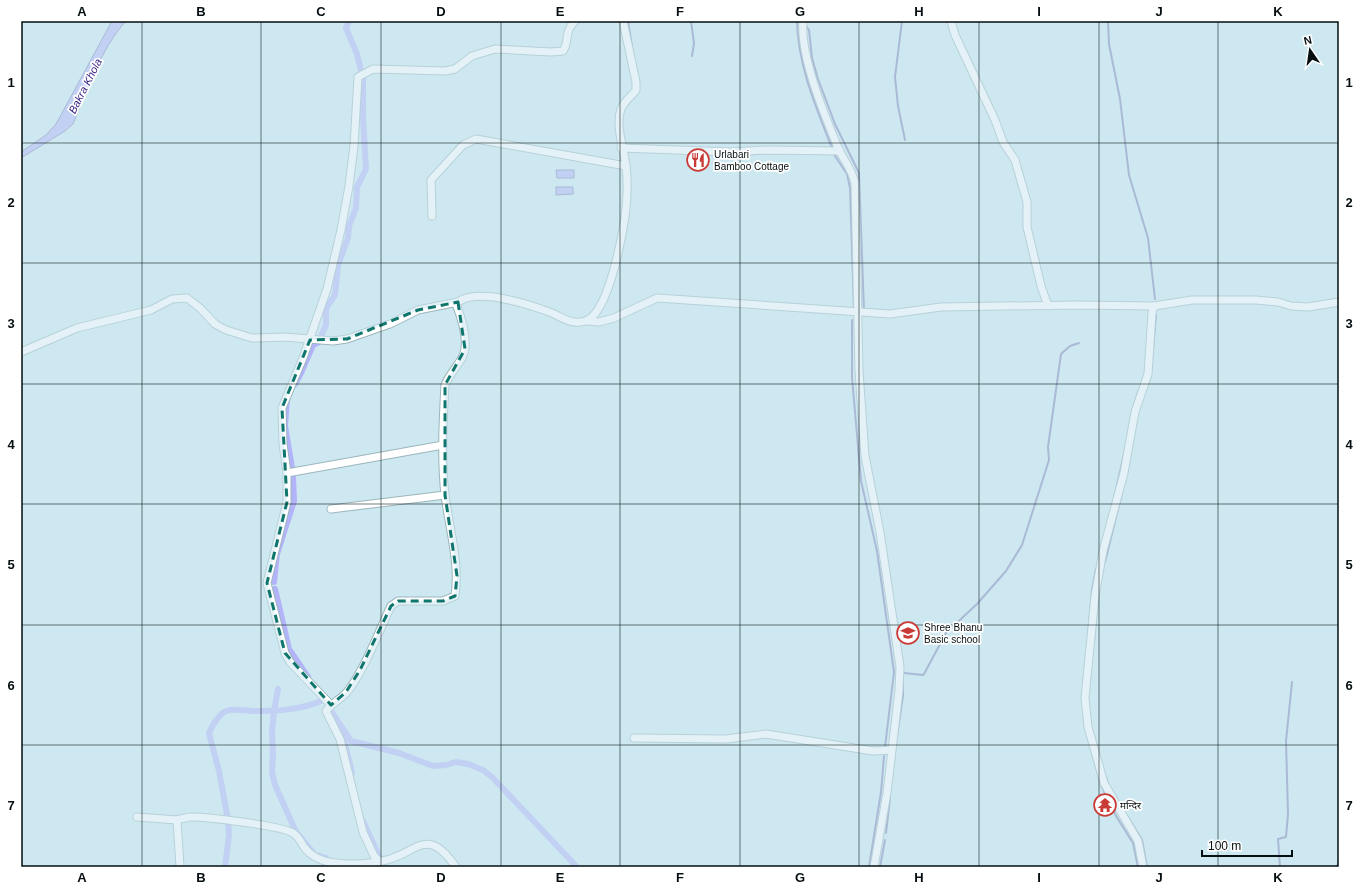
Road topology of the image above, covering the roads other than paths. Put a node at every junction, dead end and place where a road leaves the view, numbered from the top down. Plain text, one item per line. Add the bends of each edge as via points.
1 (575, 21) edge
2 (619, 21) edge
3 (623, 21) edge
4 (803, 21) edge
5 (951, 21) edge
6 (621, 148) junction
7 (840, 151) junction
8 (626, 166) junction
9 (432, 216) dead end
10 (458, 302) junction
11 (1339, 302) edge
12 (1048, 306) junction
13 (1154, 306) junction
14 (857, 313) junction
15 (586, 321) junction
16 (310, 340) junction
17 (21, 352) edge
18 (443, 445) junction
19 (287, 473) junction
20 (445, 495) junction
21 (332, 509) dead end
22 (330, 705) junction
23 (634, 738) dead end
24 (891, 750) junction
25 (137, 817) dead end
26 (177, 820) junction
27 (376, 859) junction
28 (180, 867) edge
29 (456, 867) edge
30 (874, 867) edge
31 (1143, 867) edge

1 - 16 street via 567,31 563,51 495,49 472,56 455,69 373,69 357,78 354,146 349,186 327,289
2 - 3 street
3 - 6 street via 636,90 621,109
4 - 7 street via 802,36 806,55
5 - 12 street via 1003,142 1015,160 1027,202 1026,228
6 - 7 street via 732,152
6 - 8 street
7 - 14 street via 853,172 855,183
8 - 9 street via 476,139 463,145 431,180
8 - 15 street via 626,208 621,242 602,303
10 - 15 street via 463,298 494,297 520,303 567,320
10 - 16 street via 418,310 390,324 347,339
10 - 18 street via 456,304 465,333 466,349 445,385
11 - 13 street via 1308,307 1256,300 1192,300
12 - 13 street
12 - 14 street via 941,307 908,313
13 - 31 street via 1148,374 1135,412 1124,473 1094,596 1085,698 1088,727 1104,783 1138,841
14 - 15 street via 657,298 614,318 600,322
14 - 24 street via 860,398 866,456 900,667
16 - 17 street via 285,337 252,338 226,330 215,324 187,298 172,299 151,310 77,328
16 - 19 street via 282,408
18 - 19 street
18 - 20 street
19 - 22 street via 287,502 267,582 283,648 288,658
20 - 21 street
20 - 22 street via 456,563 455,596 443,601 398,601 391,606 360,670 346,692
22 - 27 street via 326,713 340,738 359,819
23 - 24 street via 726,739 766,734 873,751
24 - 30 street via 887,793
25 - 26 street
26 - 27 street via 189,817 283,829 294,833 313,857 335,863 369,862
26 - 28 street
27 - 29 street via 388,859 418,845 428,844 436,846

